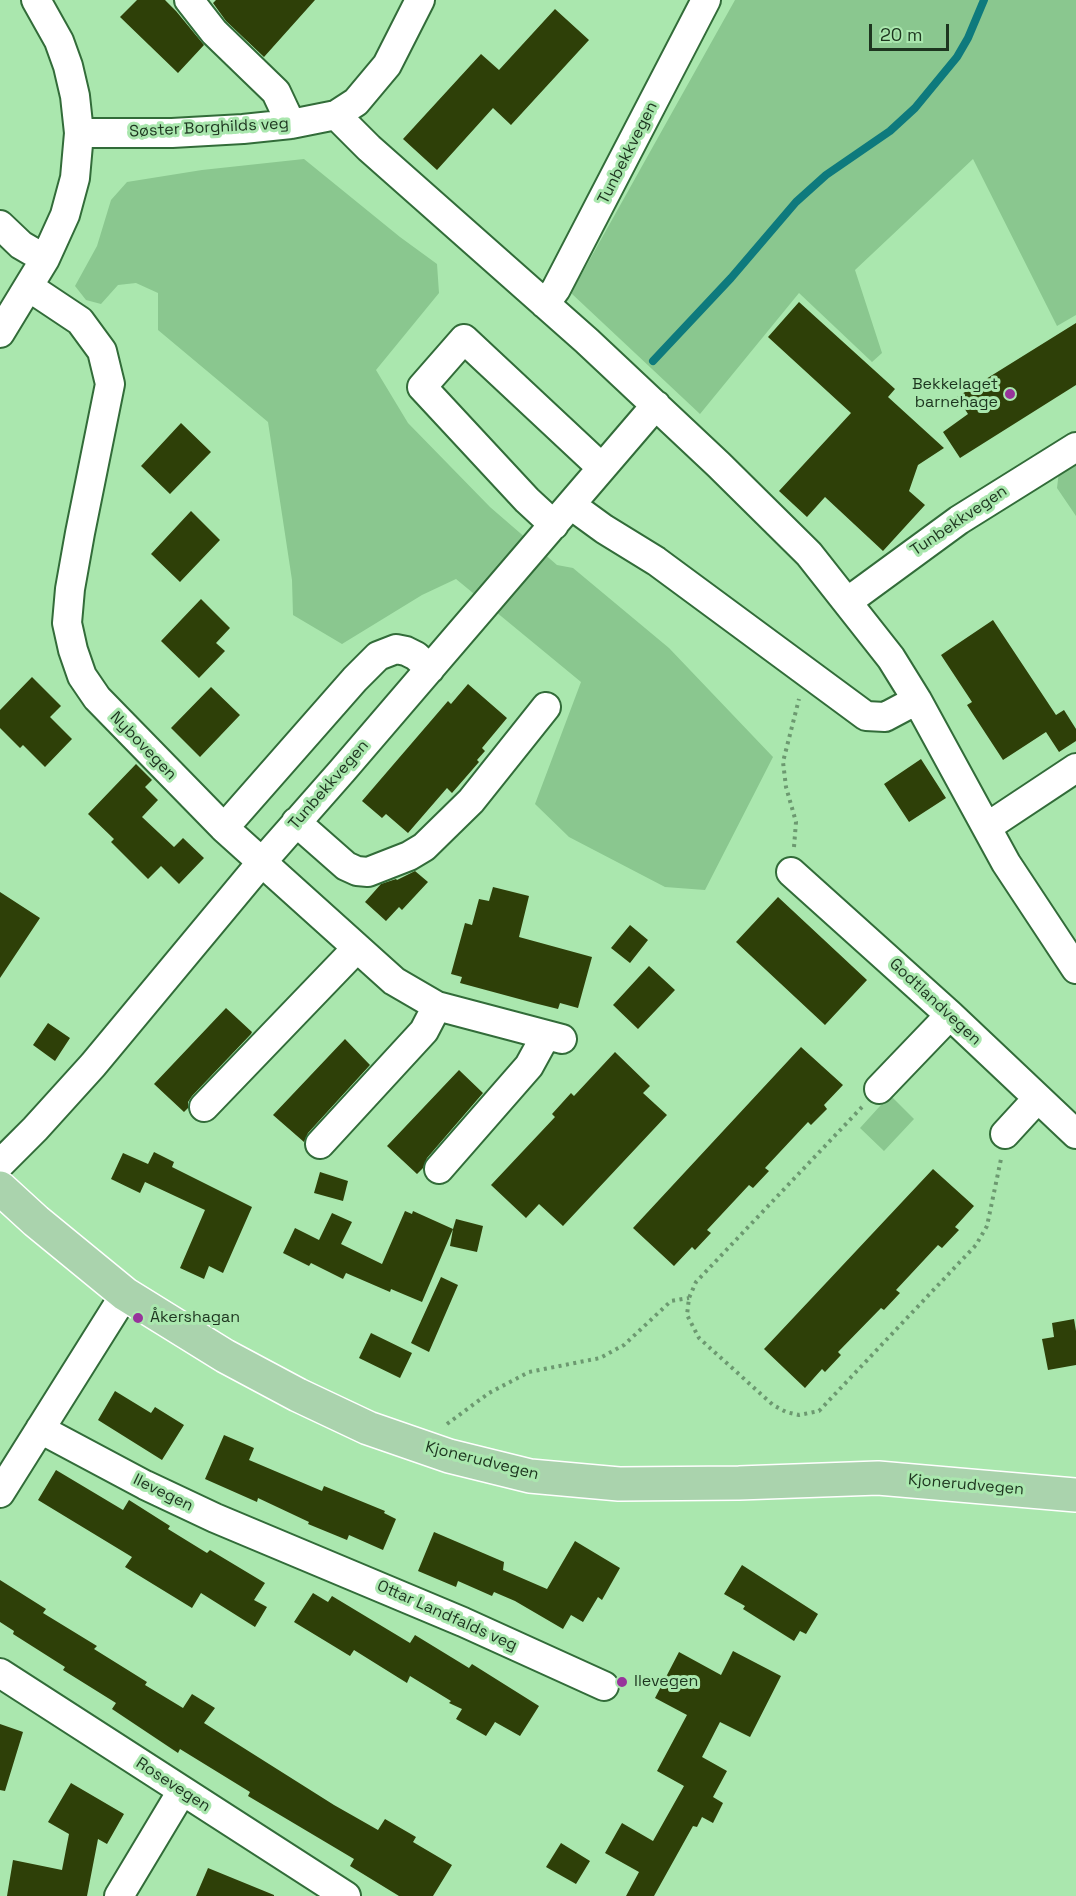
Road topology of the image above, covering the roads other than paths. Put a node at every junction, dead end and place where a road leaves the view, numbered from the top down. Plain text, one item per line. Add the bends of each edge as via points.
1 (36, 0) edge
2 (189, 0) edge
3 (420, 0) edge
4 (706, 0) edge
5 (336, 115) junction
6 (291, 124) junction
7 (79, 134) junction
8 (0, 225) edge
9 (45, 258) junction
10 (29, 287) junction
11 (545, 303) junction
12 (0, 333) edge
13 (656, 405) junction
14 (1076, 447) edge
15 (602, 468) junction
16 (562, 515) junction
17 (847, 602) junction
18 (430, 669) junction
19 (917, 700) junction
20 (546, 707) dead end
21 (1076, 768) edge
22 (296, 822) junction
23 (987, 827) junction
24 (224, 828) junction
25 (261, 863) junction
26 (791, 872) road end
27 (356, 949) junction
28 (1076, 969) edge
29 (437, 1006) junction
30 (950, 1015) junction
31 (879, 1089) road end
32 (1038, 1098) junction
33 (204, 1107) dead end
34 (1005, 1134) road end
35 (1076, 1134) edge
36 (320, 1144) dead end
37 (0, 1164) edge
38 (439, 1169) dead end
39 (0, 1188) edge
40 (125, 1294) junction
41 (40, 1429) junction
42 (0, 1493) edge
43 (1076, 1495) edge
44 (290, 1549) joint
45 (0, 1673) edge
46 (604, 1686) dead end
47 (182, 1791) junction
48 (120, 1896) edge
49 (346, 1896) edge

1 - 7 street via 68,66
2 - 6 street via 214,32 276,92
3 - 5 street, Søster Borghilds veg via 387,65 356,102
4 - 11 street, Tunbekkvegen via 556,289
5 - 6 street, Søster Borghilds veg
5 - 11 street
6 - 7 street, Søster Borghilds veg via 172,133
7 - 9 street via 71,197
8 - 9 street via 21,245
9 - 10 street
10 - 12 street
10 - 24 street, Nybovegen via 80,321 102,351 110,384 70,589 68,623 82,676 97,698
11 - 13 street
13 - 15 street, Tunbekkvegen
13 - 17 street via 809,554
14 - 17 street, Tunbekkvegen via 959,520
15 - 16 street, Tunbekkvegen
15 - 16 street via 464,339 422,387 527,501
16 - 18 street, Tunbekkvegen
16 - 19 street via 604,529 656,561 866,716 885,717
17 - 19 street via 891,658
18 - 22 street, Tunbekkvegen
18 - 24 street via 405,651 396,649 378,656
19 - 23 street
20 - 22 street via 471,801 424,848 409,856 368,872 357,871
21 - 23 street
22 - 25 street, Tunbekkvegen
23 - 28 street via 1006,863
24 - 25 street, Nybovegen
25 - 27 street, Nybovegen
25 - 37 street, Tunbekkvegen via 93,1065
26 - 30 street, Godtlandvegen
27 - 29 street, Nybovegen via 394,981
27 - 33 street
29 - 36 street via 424,1031
29 - 38 street, Nybovegen via 554,1037
30 - 31 street
30 - 32 street, Godtlandvegen
32 - 34 street
32 - 35 street, Godtlandvegen
39 - 40 main road, Kjonerudvegen
40 - 41 street
40 - 43 main road, Kjonerudvegen via 225,1356 368,1428 449,1456 530,1476 619,1484 878,1478
41 - 42 street
41 - 44 street, Ilevegen via 145,1485
44 - 46 street, Ottar Landfalds veg
45 - 47 street, Rosevegen
47 - 48 street
47 - 49 street, Rosevegen

